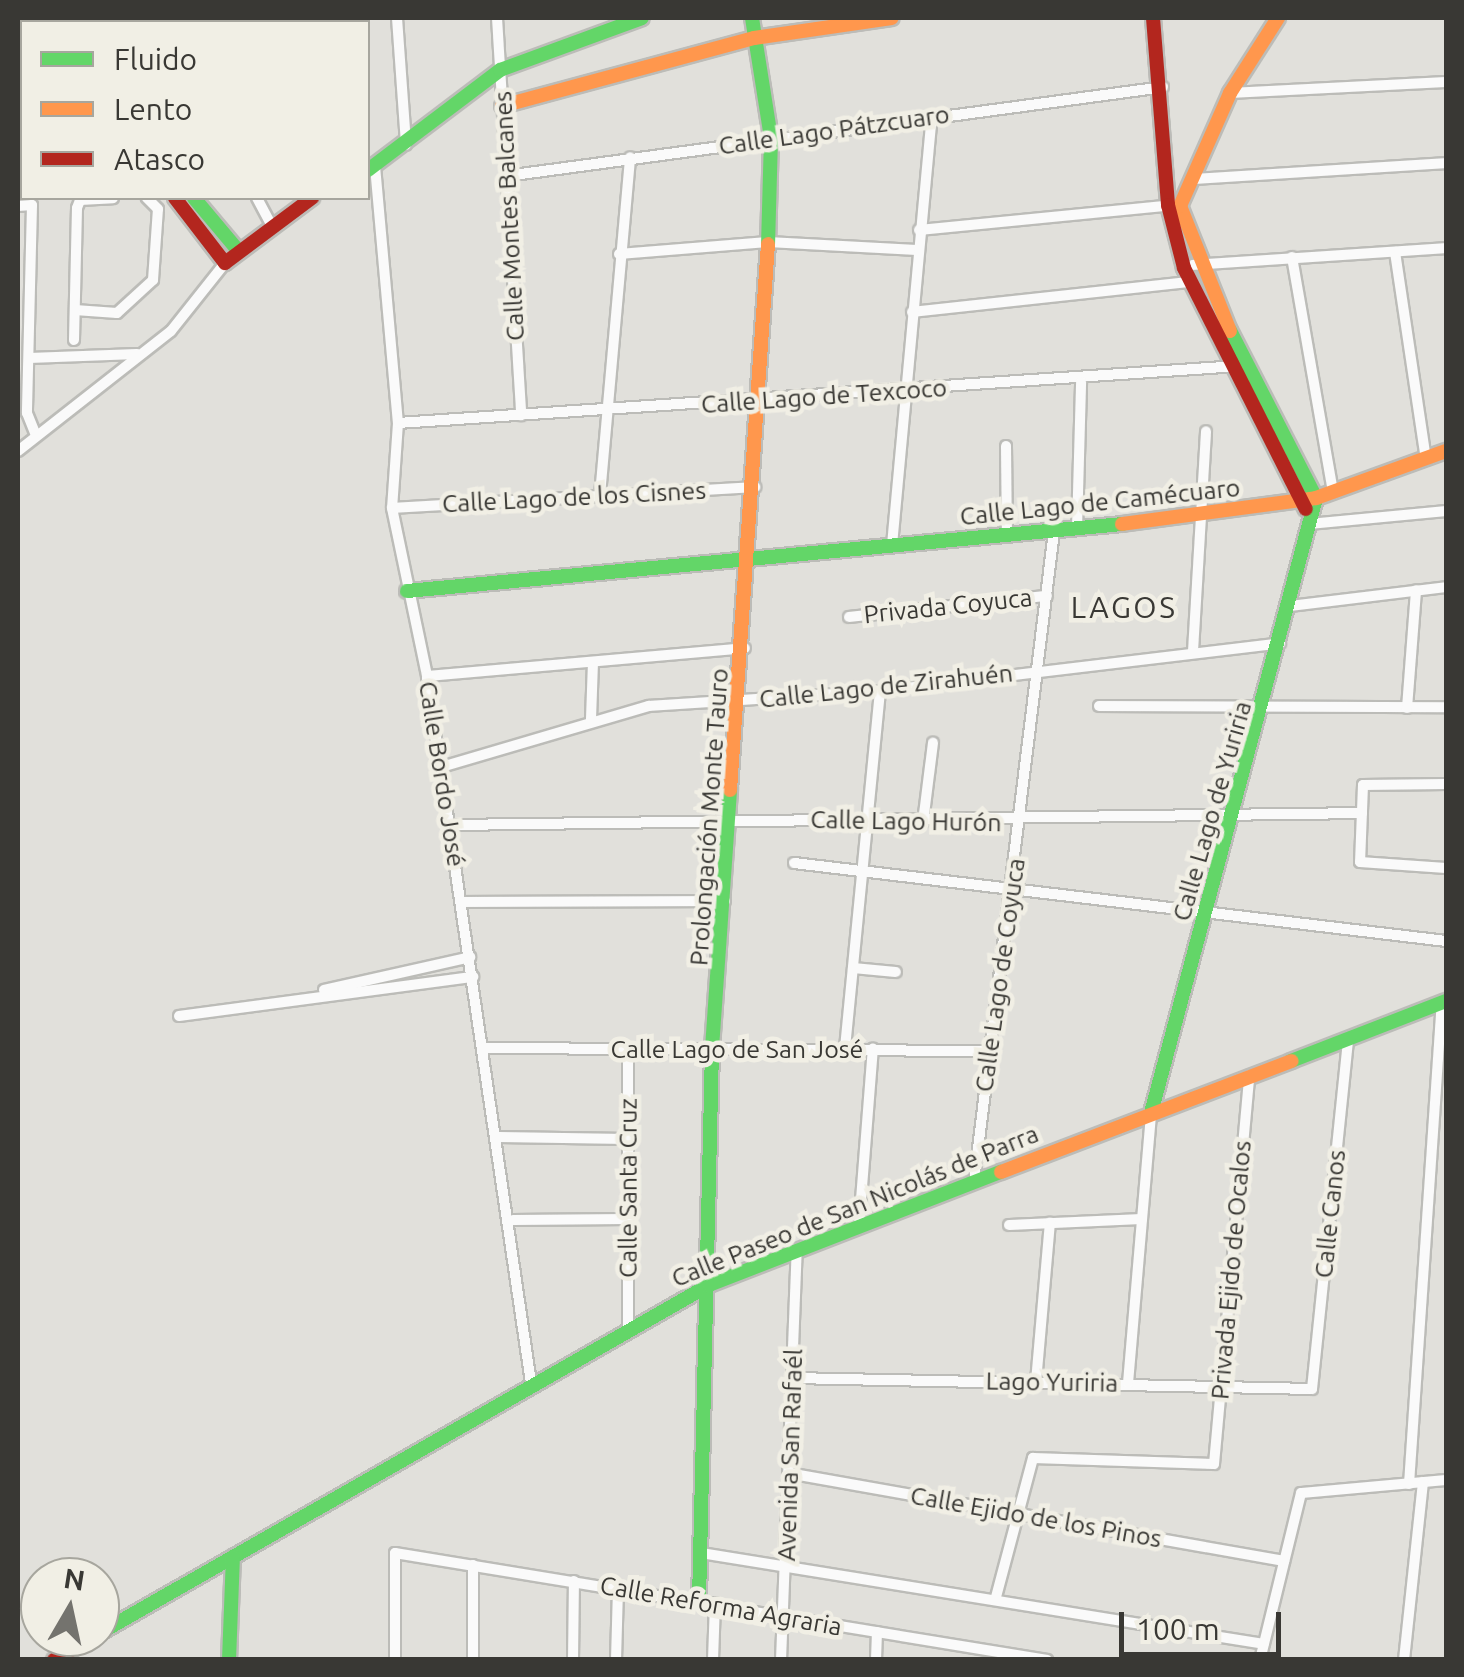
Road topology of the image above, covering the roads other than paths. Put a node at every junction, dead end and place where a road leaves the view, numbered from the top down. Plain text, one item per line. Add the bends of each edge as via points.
1 (397, 18) edge
2 (497, 18) edge
3 (642, 18) edge
4 (752, 18) edge
5 (892, 18) edge
6 (1153, 18) edge
7 (1278, 18) edge
8 (754, 38) junction
9 (500, 70) junction
10 (1446, 82) edge
11 (1163, 87) junction
12 (1230, 93) junction
13 (502, 106) junction
14 (932, 117) junction
15 (771, 138) junction
16 (406, 145) junction
17 (630, 157) junction
18 (1446, 163) edge
19 (371, 168) edge
20 (506, 176) junction
21 (1195, 179) junction
22 (80, 200) edge
23 (149, 200) edge
24 (169, 200) edge
25 (174, 200) edge
26 (196, 200) edge
27 (258, 200) edge
28 (309, 200) edge
29 (1174, 205) junction
30 (18, 206) edge
31 (158, 208) junction
32 (271, 224) junction
33 (919, 230) junction
34 (768, 242) junction
35 (236, 248) junction
36 (1446, 248) edge
37 (917, 250) junction
38 (1395, 252) junction
39 (619, 254) junction
40 (1292, 257) junction
41 (226, 262) junction
42 (1190, 271) junction
43 (23, 288) edge
44 (76, 310) junction
45 (912, 312) junction
46 (74, 340) dead end
47 (137, 354) junction
48 (29, 358) junction
49 (1242, 364) junction
50 (1081, 382) junction
51 (903, 390) junction
52 (762, 398) junction
53 (606, 410) junction
54 (521, 416) junction
55 (398, 423) junction
56 (1206, 431) dead end
57 (36, 435) junction
58 (1006, 446) dead end
59 (1446, 451) edge
60 (18, 452) edge
61 (1426, 459) junction
62 (756, 487) junction
63 (1332, 492) junction
64 (600, 495) junction
65 (1309, 500) junction
66 (392, 508) junction
67 (1446, 511) edge
68 (1204, 516) junction
69 (1310, 522) junction
70 (1077, 529) junction
71 (1054, 531) junction
72 (1008, 536) junction
73 (892, 545) junction
74 (751, 561) junction
75 (1446, 587) edge
76 (1416, 590) junction
77 (408, 591) junction
78 (1047, 596) junction
79 (1290, 606) junction
80 (849, 617) dead end
81 (1282, 643) junction
82 (745, 648) junction
83 (1193, 651) junction
84 (593, 662) junction
85 (1036, 671) junction
86 (427, 676) junction
87 (880, 690) junction
88 (742, 701) junction
89 (1099, 706) dead end
90 (1446, 707) edge
91 (1408, 708) junction
92 (1262, 713) junction
93 (591, 719) junction
94 (933, 743) dead end
95 (438, 768) junction
96 (1446, 784) edge
97 (1362, 812) junction
98 (1234, 816) junction
99 (734, 817) junction
100 (867, 822) junction
101 (923, 822) junction
102 (1020, 823) junction
103 (450, 825) junction
104 (794, 864) dead end
105 (1446, 868) edge
106 (861, 874) junction
107 (1010, 895) junction
108 (728, 901) junction
109 (461, 902) junction
110 (1205, 916) junction
111 (1446, 941) edge
112 (470, 958) junction
113 (853, 968) junction
114 (896, 972) dead end
115 (472, 977) junction
116 (304, 997) junction
117 (1444, 1002) edge
118 (179, 1016) dead end
119 (1348, 1039) junction
120 (484, 1048) junction
121 (712, 1048) junction
122 (845, 1048) junction
123 (873, 1048) junction
124 (628, 1049) junction
125 (989, 1050) junction
126 (1249, 1076) junction
127 (1151, 1114) junction
128 (500, 1137) junction
129 (627, 1140) junction
130 (974, 1181) junction
131 (627, 1218) junction
132 (1142, 1219) junction
133 (513, 1220) junction
134 (1050, 1223) junction
135 (1009, 1225) dead end
136 (859, 1226) junction
137 (798, 1250) junction
138 (709, 1285) junction
139 (628, 1327) junction
140 (792, 1378) junction
141 (531, 1382) junction
142 (1036, 1382) junction
143 (1128, 1383) junction
144 (1220, 1385) junction
145 (1312, 1389) joint
146 (788, 1473) junction
147 (1446, 1480) edge
148 (1423, 1482) junction
149 (1409, 1484) junction
150 (1018, 1514) junction
151 (701, 1553) junction
152 (233, 1557) junction
153 (786, 1560) junction
154 (1284, 1562) junction
155 (473, 1565) junction
156 (574, 1581) junction
157 (618, 1588) junction
158 (996, 1597) junction
159 (707, 1602) junction
160 (783, 1617) junction
161 (120, 1622) edge
162 (877, 1632) junction
163 (1264, 1644) junction
164 (990, 1655) edge
165 (229, 1660) edge
166 (395, 1660) edge
167 (473, 1660) edge
168 (573, 1660) edge
169 (616, 1660) edge
170 (713, 1660) edge
171 (781, 1660) edge
172 (876, 1660) edge
173 (1046, 1660) edge
174 (1260, 1660) edge
175 (1404, 1660) edge

1 - 16 street
2 - 9 street, Calle Montes Balcanes
3 - 9 street
4 - 8 street, Prolongación Monte Tauro
5 - 8 street
6 - 11 street
7 - 12 street
8 - 13 street
8 - 15 street, Prolongación Monte Tauro
9 - 13 street, Calle Montes Balcanes
9 - 16 street
10 - 12 street
11 - 14 street, Calle Lago Pátzcuaro
11 - 29 street
12 - 21 street
13 - 20 street, Calle Montes Balcanes
14 - 15 street, Calle Lago Pátzcuaro
14 - 33 street
15 - 17 street, Calle Lago Pátzcuaro
15 - 34 street, Prolongación Monte Tauro
16 - 19 street
17 - 20 street, Calle Lago Pátzcuaro
17 - 39 street
18 - 21 street
19 - 55 street, Calle Bordo José
20 - 54 street, Calle Montes Balcanes
21 - 29 street
22 - 44 street
23 - 31 street
24 - 31 street
25 - 41 street
26 - 35 street
27 - 32 street
28 - 32 street
29 - 33 street
29 - 42 street
30 - 43 street via 32,205
31 - 44 street via 153,280 117,313
32 - 35 street
33 - 37 street
34 - 37 street
34 - 39 street
34 - 52 street, Prolongación Monte Tauro
35 - 41 street
36 - 38 street
37 - 45 street
38 - 40 street
38 - 61 street
39 - 53 street
40 - 42 street
40 - 63 street
41 - 47 street via 198,304
42 - 45 street
42 - 49 street
43 - 48 street
44 - 46 street
45 - 51 street
47 - 48 street
47 - 57 street
48 - 57 street via 26,413
49 - 50 street, Calle Lago de Texcoco
49 - 65 street
50 - 51 street, Calle Lago de Texcoco
50 - 70 street
51 - 52 street, Calle Lago de Texcoco
51 - 73 street
52 - 53 street, Calle Lago de Texcoco
52 - 62 street, Prolongación Monte Tauro
53 - 54 street, Calle Lago de Texcoco
53 - 64 street
54 - 55 street, Calle Lago de Texcoco
55 - 66 street, Calle Bordo José
56 - 68 street
57 - 60 street
58 - 72 street
59 - 61 street, Calle Lago de Camécuaro
61 - 63 street, Calle Lago de Camécuaro
62 - 64 street, Calle Lago de los Cisnes
62 - 74 street, Prolongación Monte Tauro
63 - 65 street, Calle Lago de Camécuaro
64 - 66 street, Calle Lago de los Cisnes
65 - 68 street, Calle Lago de Camécuaro
65 - 69 street
66 - 77 street, Calle Bordo José
67 - 69 street
68 - 70 street, Calle Lago de Camécuaro
68 - 83 street
69 - 79 street, Calle Lago de Yuriria
70 - 71 street, Calle Lago de Camécuaro
71 - 72 street, Calle Lago de Camécuaro
71 - 78 street, Calle Lago de Coyuca
72 - 73 street, Calle Lago de Camécuaro
73 - 74 street, Calle Lago de Camécuaro
74 - 77 street, Calle Lago de Camécuaro
74 - 82 street, Prolongación Monte Tauro
75 - 76 street
76 - 79 street
76 - 91 street
77 - 86 street, Calle Bordo José
78 - 80 street, Privada Coyuca
78 - 85 street, Calle Lago de Coyuca
79 - 81 street, Calle Lago de Yuriria
81 - 83 street, Calle Lago de Zirahuén
81 - 92 street, Calle Lago de Yuriria
82 - 84 street
82 - 88 street, Prolongación Monte Tauro
83 - 85 street, Calle Lago de Zirahuén
84 - 86 street
84 - 93 street
85 - 87 street, Calle Lago de Zirahuén
85 - 102 street, Calle Lago de Coyuca
86 - 95 street, Calle Bordo José
87 - 88 street, Calle Lago de Zirahuén
87 - 100 street
88 - 93 street, Calle Lago de Zirahuén
88 - 99 street, Prolongación Monte Tauro
89 - 92 street
90 - 91 street
91 - 92 street
92 - 98 street, Calle Lago de Yuriria
93 - 95 street, Calle Lago de Zirahuén
94 - 101 street
95 - 103 street, Calle Bordo José
96 - 97 street via 1362,786
97 - 98 street, Calle Lago Hurón
97 - 105 street via 1360,862
98 - 102 street, Calle Lago Hurón
98 - 110 street, Calle Lago de Yuriria
99 - 100 street, Calle Lago Hurón
99 - 103 street, Calle Lago Hurón
99 - 108 street, Prolongación Monte Tauro
100 - 101 street, Calle Lago Hurón
100 - 106 street
101 - 102 street, Calle Lago Hurón
102 - 107 street, Calle Lago de Coyuca
103 - 109 street, Calle Bordo José
104 - 106 street
106 - 107 street
106 - 113 street
107 - 110 street
107 - 125 street, Calle Lago de Coyuca
108 - 109 street
108 - 121 street, Prolongación Monte Tauro
109 - 112 street, Calle Bordo José
110 - 111 street
110 - 127 street, Calle Lago de Yuriria
112 - 115 street, Calle Bordo José
112 - 116 street
113 - 114 street
113 - 122 street
115 - 116 street
115 - 120 street, Calle Bordo José
116 - 118 street
117 - 119 street, Calle Paseo de San Nicolás de Parra
117 - 149 street
119 - 126 street, Calle Paseo de San Nicolás de Parra
119 - 145 street, Calle Canos
120 - 124 street, Calle Lago de San José
120 - 128 street, Calle Bordo José
121 - 122 street, Calle Lago de San José
121 - 124 street, Calle Lago de San José
121 - 138 street, Prolongación Monte Tauro
122 - 123 street, Calle Lago de San José
123 - 125 street, Calle Lago de San José
123 - 136 street
124 - 129 street, Calle Santa Cruz
125 - 130 street, Calle Lago de Coyuca
126 - 127 street, Calle Paseo de San Nicolás de Parra
126 - 144 street, Privada Ejido de Ocalos
127 - 130 street, Calle Paseo de San Nicolás de Parra
127 - 132 street
128 - 129 street
128 - 133 street, Calle Bordo José
129 - 131 street, Calle Santa Cruz
130 - 136 street, Calle Paseo de San Nicolás de Parra
131 - 133 street
131 - 139 street, Calle Santa Cruz
132 - 134 street
132 - 143 street
133 - 141 street, Calle Bordo José
134 - 135 street
134 - 142 street
136 - 137 street, Calle Paseo de San Nicolás de Parra
137 - 138 street, Calle Paseo de San Nicolás de Parra
137 - 140 street, Avenida San Rafaél
138 - 139 street, Calle Paseo de San Nicolás de Parra
138 - 151 street, Prolongación Monte Tauro
139 - 141 street, Calle Paseo de San Nicolás de Parra
140 - 142 street, Lago Yuriria
140 - 146 street, Avenida San Rafaél
141 - 152 street, Calle Paseo de San Nicolás de Parra
142 - 143 street, Lago Yuriria
143 - 144 street, Lago Yuriria
144 - 145 street, Lago Yuriria
144 - 150 street, Privada Ejido de Ocalos via 1214,1464 1032,1458
146 - 150 street, Calle Ejido de los Pinos
146 - 153 street, Avenida San Rafaél
147 - 148 street
148 - 149 street
148 - 175 street
149 - 154 street via 1301,1493
150 - 154 street, Calle Ejido de los Pinos
150 - 158 street
151 - 153 street, Calle Reforma Agraria
151 - 159 street, Prolongación Monte Tauro
152 - 161 street, Calle Paseo de San Nicolás de Parra
152 - 165 street
153 - 158 street, Calle Reforma Agraria
153 - 160 street, Avenida San Rafaél
154 - 163 street
155 - 156 street, Calle Reforma Agraria
155 - 166 street, Calle Reforma Agraria via 395,1553
155 - 167 street
156 - 157 street, Calle Reforma Agraria
156 - 168 street
157 - 159 street, Calle Reforma Agraria
157 - 169 street
158 - 163 street, Calle Reforma Agraria
159 - 160 street, Calle Reforma Agraria
159 - 170 street
160 - 162 street, Calle Reforma Agraria
160 - 171 street, Avenida San Rafaél
162 - 164 street, Calle Reforma Agraria
162 - 172 street
163 - 174 street
164 - 173 street, Calle Reforma Agraria

